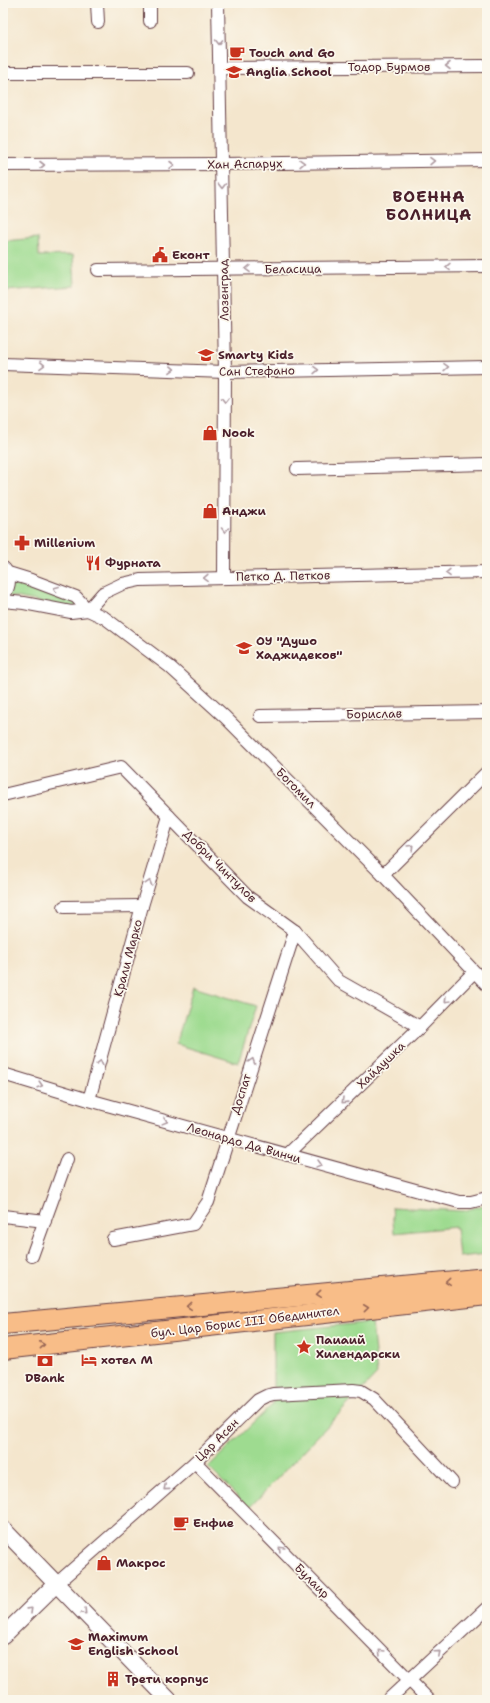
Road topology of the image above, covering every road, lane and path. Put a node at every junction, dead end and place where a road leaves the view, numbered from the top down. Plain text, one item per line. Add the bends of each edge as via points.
1 (97, 3) edge
2 (150, 3) edge
3 (218, 3) edge
4 (98, 22) dead end
5 (150, 22) dead end
6 (487, 66) edge
7 (220, 68) junction
8 (188, 73) dead end
9 (3, 74) edge
10 (487, 160) edge
11 (222, 164) junction
12 (3, 166) edge
13 (487, 266) edge
14 (98, 270) dead end
15 (223, 270) junction
16 (3, 364) edge
17 (487, 367) edge
18 (225, 372) junction
19 (487, 464) edge
20 (297, 469) dead end
21 (4, 571) edge
22 (487, 572) edge
23 (224, 577) junction
24 (3, 593) edge
25 (3, 601) edge
26 (88, 610) junction
27 (487, 712) edge
28 (260, 716) dead end
29 (487, 772) edge
30 (3, 795) edge
31 (169, 816) junction
32 (383, 875) junction
33 (142, 906) junction
34 (64, 907) dead end
35 (295, 931) junction
36 (474, 972) junction
37 (487, 985) edge
38 (420, 1027) junction
39 (3, 1074) edge
40 (89, 1100) junction
41 (227, 1138) junction
42 (287, 1155) junction
43 (67, 1159) dead end
44 (487, 1198) edge
45 (3, 1216) edge
46 (45, 1221) junction
47 (113, 1239) dead end
48 (32, 1256) dead end
49 (487, 1278) edge
50 (487, 1295) edge
51 (3, 1324) edge
52 (3, 1349) edge
53 (195, 1462) junction
54 (452, 1482) dead end
55 (3, 1529) edge
56 (56, 1584) junction
57 (487, 1608) edge
58 (3, 1636) edge
59 (409, 1680) junction
60 (169, 1700) edge
61 (388, 1700) edge
62 (429, 1700) edge

1 - 4 street
2 - 5 street
3 -> 7 street, Лозенград
6 -> 7 street, Тодор Бурмов
7 - 11 street, Лозенград
8 - 9 street
11 -> 10 street, Хан Аспарух
12 -> 11 street, Хан Аспарух
11 -> 15 street, Лозенград
13 -> 15 street, Беласица
14 - 15 street, Беласица
15 - 18 street, Лозенград
16 -> 18 street, Сан Стефано
18 -> 17 street, Сан Стефано
18 -> 23 street, Лозенград
19 - 20 street
21 - 24 street via 7,580
26 -> 21 street, Богомил via 76,597
22 -> 23 street, Петко Д. Петков
23 -> 26 street, Петко Д. Петков via 140,580 122,584 103,593
25 - 26 street via 71,612
26 - 32 street, Богомил via 105,618 170,667 225,717
27 - 28 street, Борислав
32 -> 29 street
30 - 31 street, Добри Чинтулов via 121,767
33 -> 31 street, Крали Марко
31 - 35 street, Добри Чинтулов via 248,897
32 - 36 street, Богомил
33 - 34 street
40 -> 33 street, Крали Марко
35 - 38 street, Добри Чинтулов via 339,981
41 -> 35 street, Доспат
36 - 37 street, Богомил
36 -> 38 street, Хайдушка
38 -> 42 street, Хайдушка
39 -> 40 street, Леонардо Да Винчи
40 -> 41 street, Леонардо Да Винчи
41 - 42 street, Леонардо Да Винчи
41 - 47 street, Доспат via 208,1202 193,1224
42 -> 44 street, Леонардо Да Винчи via 459,1202
43 - 46 street
45 - 46 street
46 - 48 street
49 -> 51 main road, бул. Цар Борис III Обединител
52 -> 50 main road, бул. Цар Борис III Обединител
53 - 54 street, Цар Асен via 258,1400 266,1396 353,1390 374,1399
53 -> 56 street, Цар Асен
59 -> 53 street, Булаир
55 - 56 street
58 -> 56 street, Цар Асен
56 -> 60 street
59 -> 57 street
59 - 61 street
59 - 62 street, Булаир

